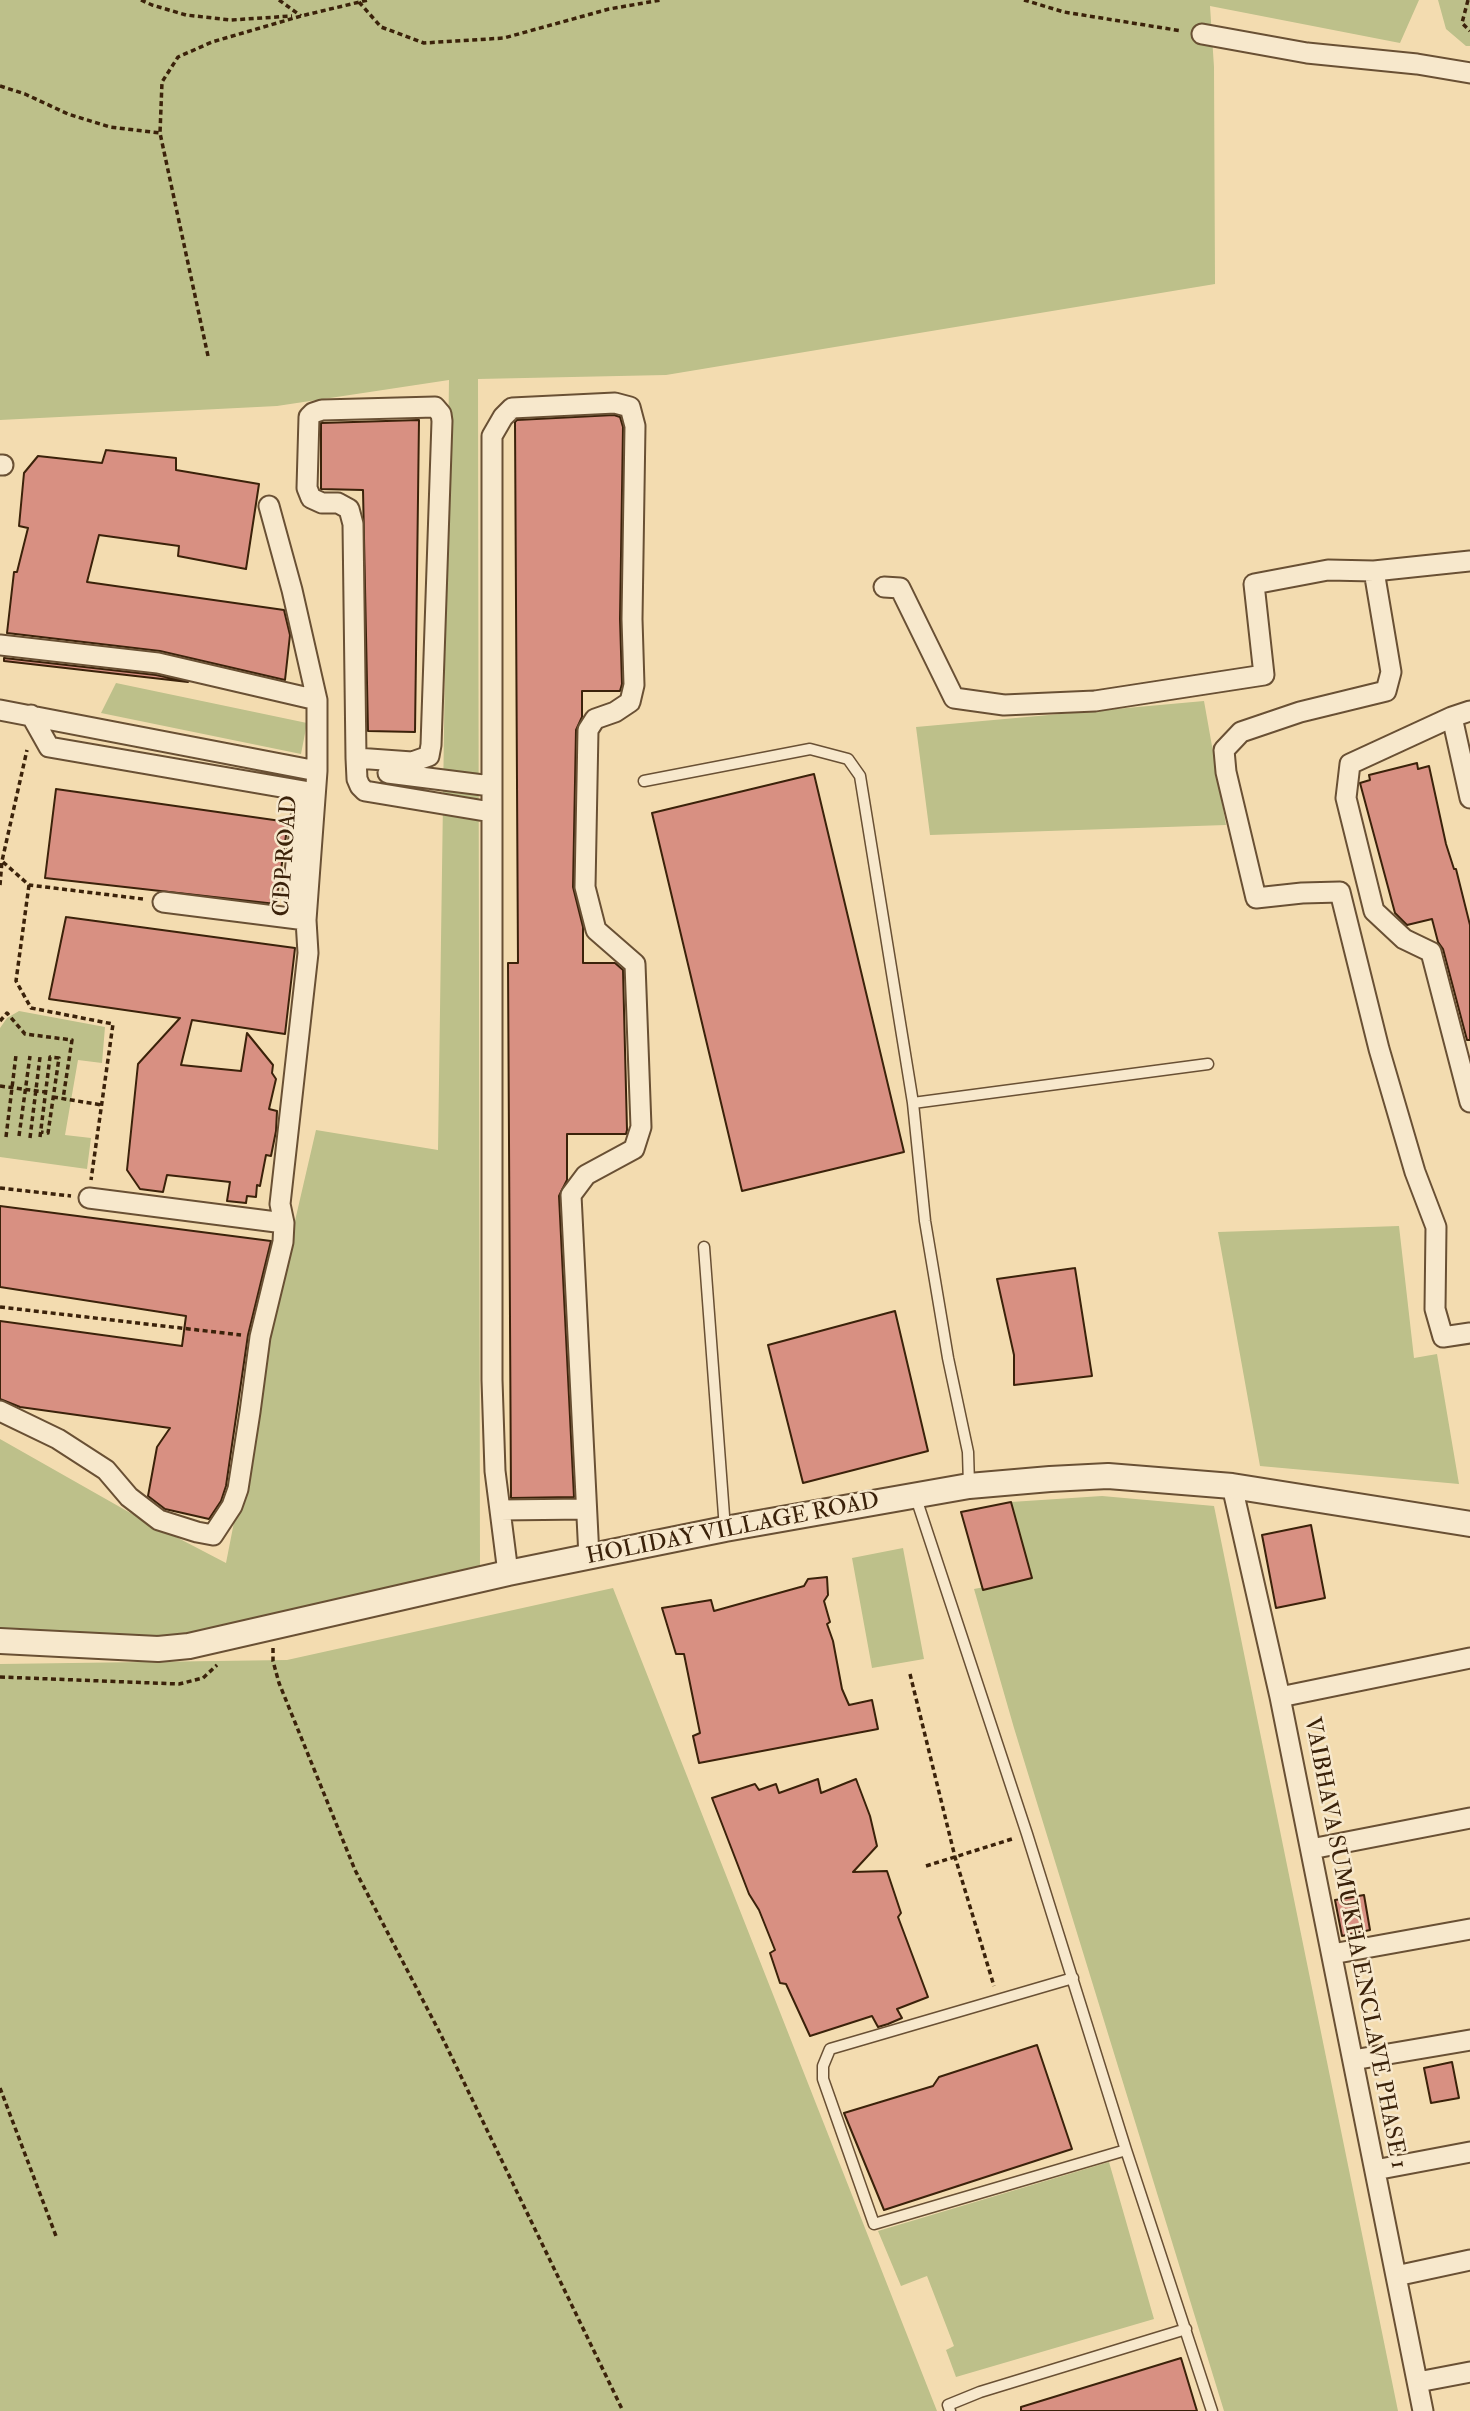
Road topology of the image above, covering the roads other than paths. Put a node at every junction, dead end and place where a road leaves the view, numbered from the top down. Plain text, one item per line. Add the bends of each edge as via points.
1 (1202, 34) road end
2 (1470, 73) edge
3 (269, 506) dead end
4 (1470, 561) edge
5 (1374, 571) junction
6 (884, 587) dead end
7 (0, 645) edge
8 (317, 700) junction
9 (0, 710) edge
10 (1461, 714) edge
11 (30, 715) junction
12 (1470, 728) edge
13 (356, 764) junction
14 (317, 771) junction
15 (644, 781) dead end
16 (491, 786) junction
17 (1470, 798) edge
18 (491, 812) junction
19 (163, 902) road end
20 (306, 920) junction
21 (1208, 1065) dead end
22 (913, 1102) junction
23 (1470, 1102) edge
24 (89, 1198) road end
25 (284, 1223) junction
26 (704, 1247) dead end
27 (1470, 1333) edge
28 (0, 1411) edge
29 (969, 1486) junction
30 (1232, 1486) junction
31 (915, 1495) junction
32 (586, 1509) junction
33 (500, 1510) junction
34 (1470, 1524) edge
35 (725, 1529) junction
36 (589, 1557) junction
37 (508, 1573) junction
38 (0, 1641) edge
39 (1470, 1657) edge
40 (1280, 1697) junction
41 (1470, 1818) edge
42 (1311, 1849) junction
43 (1470, 1928) edge
44 (1332, 1954) junction
45 (1073, 1978) junction
46 (1470, 2040) edge
47 (1353, 2060) junction
48 (1126, 2150) junction
49 (1470, 2152) edge
50 (1375, 2170) junction
51 (1470, 2260) edge
52 (1396, 2276) junction
53 (1186, 2329) junction
54 (1470, 2372) edge
55 (1418, 2382) junction
56 (950, 2411) edge
57 (1212, 2411) edge
58 (1423, 2411) edge

1 - 2 street via 1307,53
3 - 8 street
4 - 5 street
5 - 6 street via 1328,570 1254,584 1264,675 1095,701 1004,705 954,698 900,588
5 - 27 street via 1391,673 1386,691 1241,732 1224,750 1226,772 1256,898 1340,892 1379,1049 1436,1227 1435,1309 1443,1337
7 - 8 street via 158,663
8 - 14 street
9 - 11 street, CDP ROAD
10 - 12 street
10 - 17 street
10 - 23 street via 1350,764 1346,798 1374,911 1404,939 1431,953
11 - 14 street, CDP ROAD
11 - 20 street via 49,747 304,791 293,891
13 - 13 street via 412,762 429,756 442,421 435,407 322,410 309,417 310,498 349,509 353,524
13 - 16 street
13 - 18 street via 357,779 365,791
14 - 20 street, CDP ROAD
15 - 22 lane via 810,749 848,759 860,776
16 - 18 street
16 - 32 street via 492,436 512,408 630,407 635,426 634,685 630,702 596,719 588,730 585,887 596,930 635,964 640,1126 634,1149 586,1175 571,1195
18 - 33 street via 492,1380
19 - 20 street
20 - 25 street, CDP ROAD via 308,953 280,1204
21 - 22 lane
22 - 29 lane via 925,1221 968,1452
24 - 25 street
25 - 28 street, CDP ROAD via 260,1337 237,1489 213,1535 148,1514 106,1470 58,1439
26 - 35 lane
29 - 30 street, HOLIDAY VILLAGE ROAD via 1108,1476
29 - 31 street, HOLIDAY VILLAGE ROAD
30 - 34 street, HOLIDAY VILLAGE ROAD
30 - 40 street, VAIBHAVA SUMUKHA ENCLAVE PHASE 1
31 - 35 street, HOLIDAY VILLAGE ROAD
31 - 45 lane
32 - 33 street
32 - 36 street
33 - 37 street
35 - 36 street, HOLIDAY VILLAGE ROAD
36 - 37 street, HOLIDAY VILLAGE ROAD
37 - 38 street, HOLIDAY VILLAGE ROAD via 223,1639 158,1649
39 - 40 street
40 - 42 street, VAIBHAVA SUMUKHA ENCLAVE PHASE 1
41 - 42 street
42 - 44 street, VAIBHAVA SUMUKHA ENCLAVE PHASE 1
43 - 44 street
44 - 47 street, VAIBHAVA SUMUKHA ENCLAVE PHASE 1
45 - 48 lane
45 - 48 lane via 830,2049 823,2079 874,2224
46 - 47 street
47 - 50 street, VAIBHAVA SUMUKHA ENCLAVE PHASE 1
48 - 53 lane
49 - 50 street
50 - 52 street, VAIBHAVA SUMUKHA ENCLAVE PHASE 1
51 - 52 street
52 - 55 street, VAIBHAVA SUMUKHA ENCLAVE PHASE 1
53 - 56 lane via 981,2392 948,2405
53 - 57 lane
54 - 55 street
55 - 58 street, VAIBHAVA SUMUKHA ENCLAVE PHASE 1

